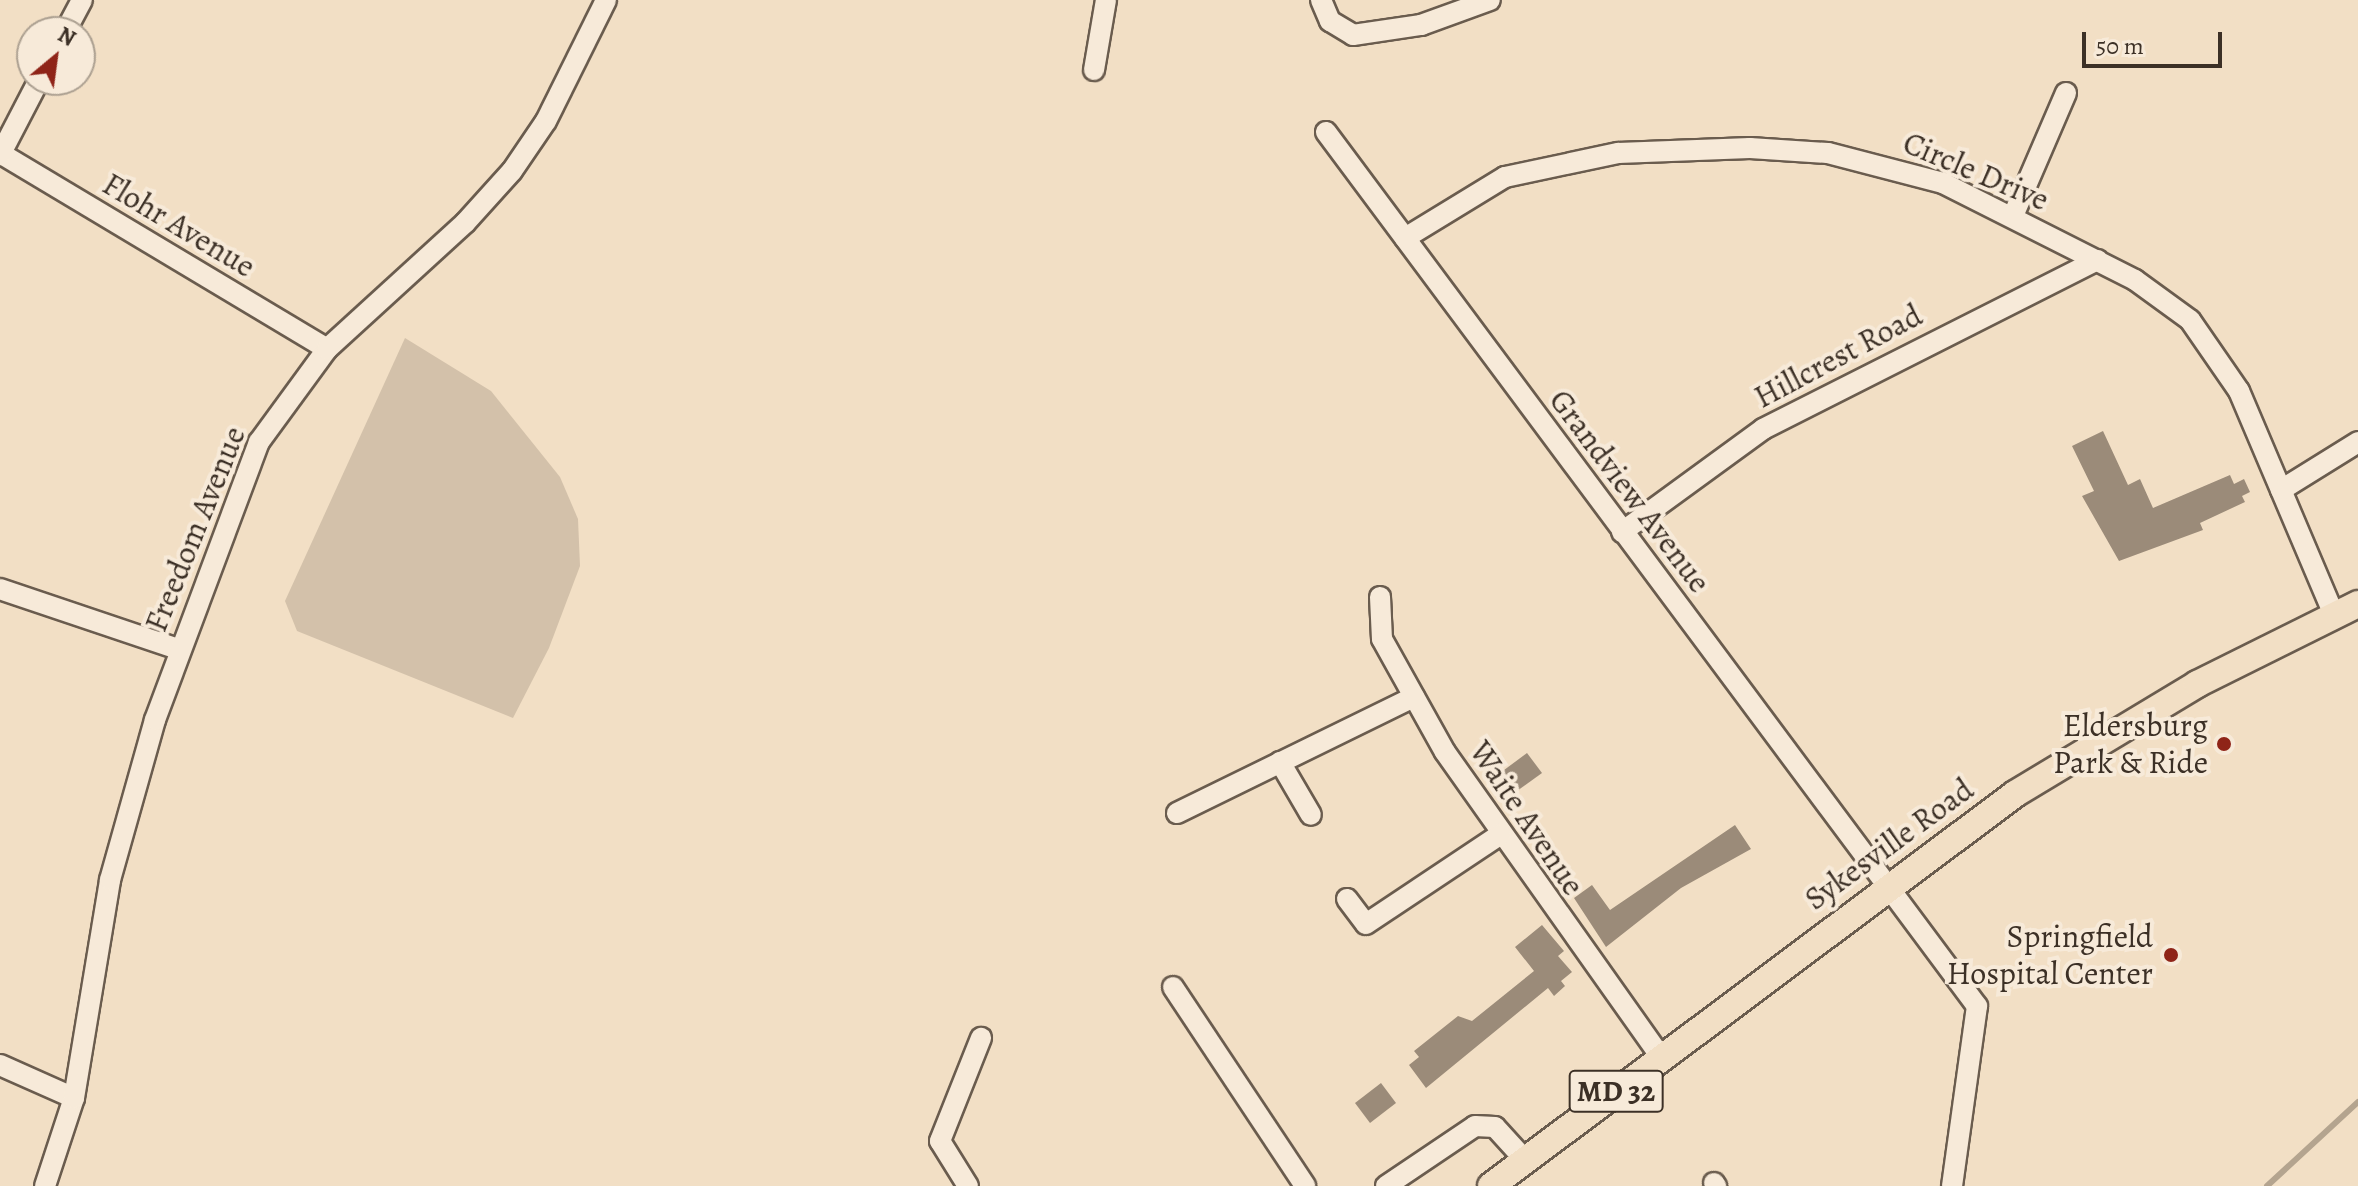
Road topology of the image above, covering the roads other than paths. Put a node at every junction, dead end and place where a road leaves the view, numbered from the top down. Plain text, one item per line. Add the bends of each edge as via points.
1 (606, 0) edge
2 (1106, 0) edge
3 (1321, 0) edge
4 (1490, 0) edge
5 (1094, 70) dead end
6 (2066, 93) dead end
7 (31, 96) edge
8 (1326, 132) dead end
9 (0, 154) edge
10 (2013, 216) junction
11 (1405, 238) junction
12 (2098, 260) junction
13 (327, 349) junction
14 (2358, 442) edge
15 (2281, 490) junction
16 (1622, 532) junction
17 (0, 589) edge
18 (1380, 597) dead end
19 (2358, 604) edge
20 (2334, 615) junction
21 (178, 649) junction
22 (1414, 697) junction
23 (1280, 762) junction
24 (1177, 813) dead end
25 (1311, 815) dead end
26 (1501, 834) junction
27 (1886, 885) junction
28 (1347, 899) dead end
29 (1173, 987) dead end
30 (981, 1038) dead end
31 (1661, 1057) junction
32 (0, 1065) edge
33 (74, 1098) junction
34 (1525, 1160) junction
35 (45, 1186) edge
36 (968, 1186) edge
37 (1305, 1186) edge
38 (1386, 1186) edge
39 (1491, 1186) edge
40 (1952, 1186) edge

1 - 13 street, Freedom Avenue via 546,121 496,192
2 - 5 street
3 - 4 street via 1330,21 1353,35 1421,25
6 - 10 street
7 - 9 street
8 - 11 street, Grandview Avenue
9 - 13 street, Flohr Avenue
10 - 11 street, Circle Drive via 1943,183 1864,160 1750,148 1618,153 1534,169 1486,185
10 - 12 street, Circle Drive
11 - 16 street, Grandview Avenue
12 - 15 street, Circle Drive via 2159,294 2190,320 2239,391
12 - 16 street, Hillcrest Road via 1763,429
13 - 21 street, Freedom Avenue via 259,442
14 - 15 street
15 - 20 street, Circle Drive
16 - 27 street, Grandview Avenue
17 - 21 street
18 - 22 street, Waite Avenue via 1382,639
19 - 20 main road, Sykesville Road / MD 32
20 - 27 main road, Sykesville Road / MD 32 via 2106,735
21 - 33 street, Freedom Avenue via 110,880
22 - 23 street
22 - 26 street, Waite Avenue
23 - 24 street
23 - 25 street
26 - 28 street via 1366,924
26 - 31 street, Waite Avenue
27 - 31 main road, Sykesville Road / MD 32
27 - 40 street, Grandview Avenue via 1977,1006
29 - 37 street
30 - 36 street via 940,1141
31 - 34 main road, Sykesville Road / MD 32
32 - 33 street
33 - 35 street, Freedom Avenue
34 - 38 street via 1495,1127 1475,1126
34 - 39 main road, Sykesville Road / MD 32

